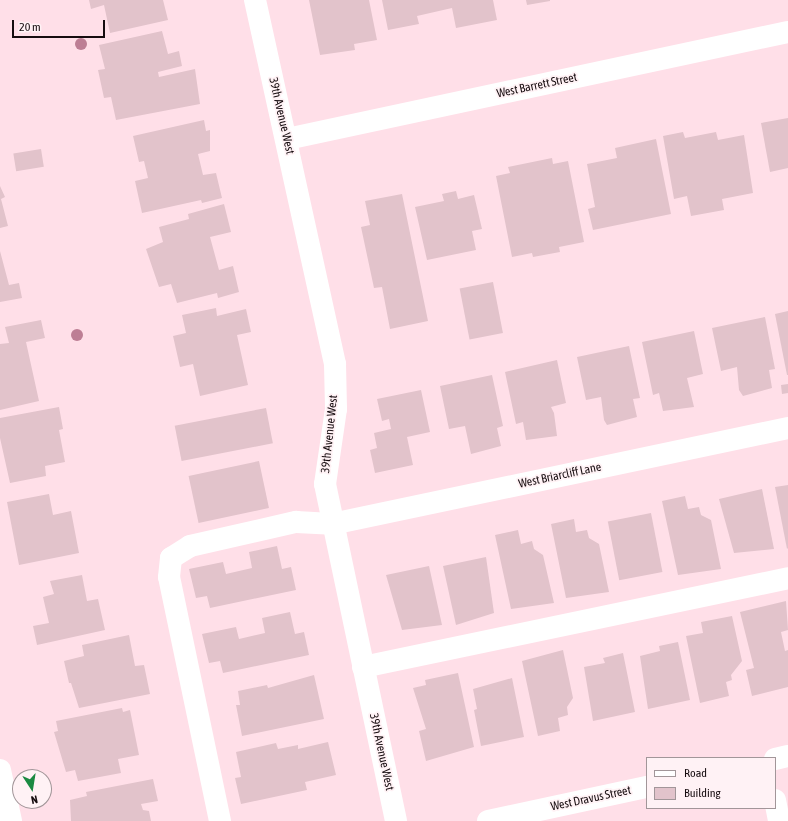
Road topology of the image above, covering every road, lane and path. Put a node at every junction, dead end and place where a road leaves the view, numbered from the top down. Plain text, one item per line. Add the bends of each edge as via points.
1 (255, 0) edge
2 (788, 32) edge
3 (286, 139) junction
4 (788, 428) edge
5 (332, 524) junction
6 (788, 578) edge
7 (363, 667) junction
8 (788, 756) edge
9 (776, 759) edge
10 (0, 770) edge
11 (646, 787) edge
12 (776, 805) edge
13 (11, 821) edge
14 (220, 821) edge
15 (396, 821) edge
16 (488, 821) edge
17 (779, 821) edge

1 - 3 street, 39th Avenue West
2 - 3 street, West Barrett Street
3 - 5 street, 39th Avenue West via 335,364 336,409 325,484
4 - 5 street, West Briarcliff Lane
5 - 7 street, 39th Avenue West
5 - 14 street, West Briarcliff Lane via 296,522 190,546 171,558 169,577
6 - 7 street
7 - 15 street, 39th Avenue West
8 - 9 street
10 - 13 street
11 - 16 street, West Dravus Street
12 - 17 street

